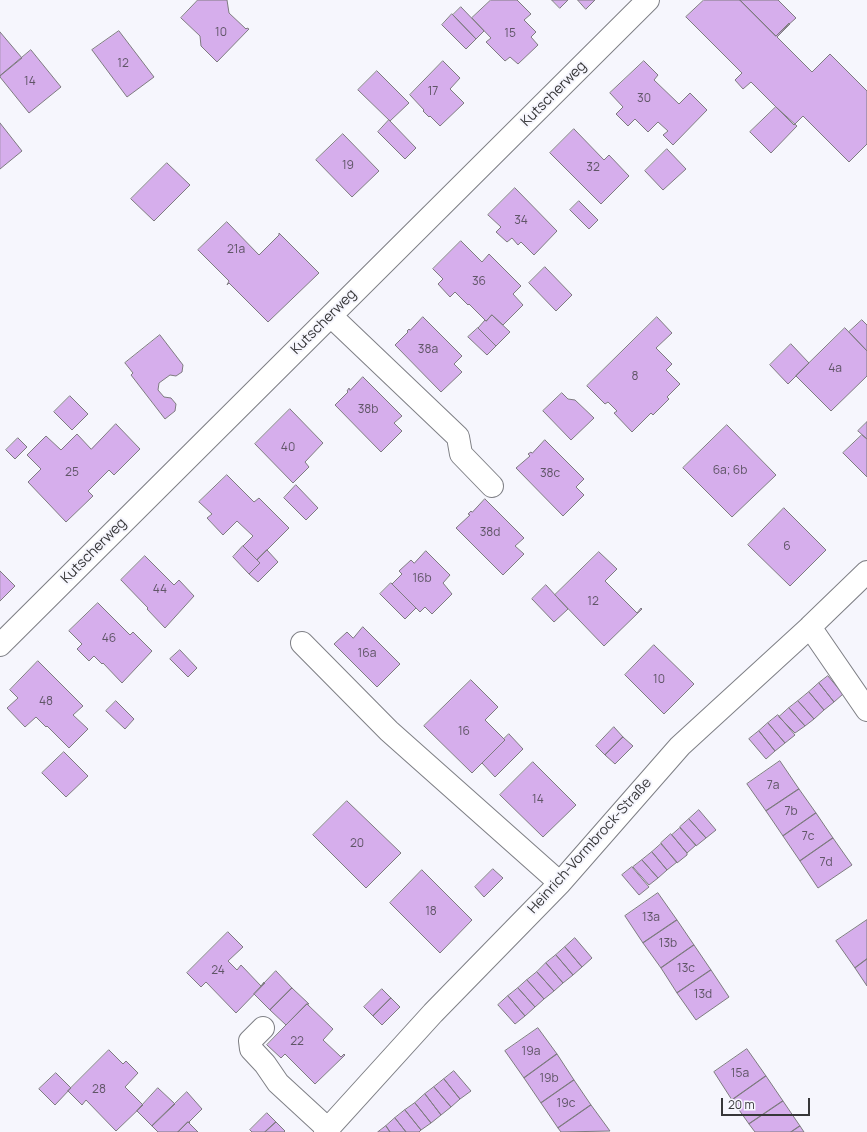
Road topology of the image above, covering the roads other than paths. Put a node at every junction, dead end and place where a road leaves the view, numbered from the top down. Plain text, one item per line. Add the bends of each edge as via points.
1 (648, 0) edge
2 (331, 316) junction
3 (492, 486) dead end
4 (867, 572) edge
5 (810, 627) junction
6 (302, 644) dead end
7 (0, 645) edge
8 (867, 710) edge
9 (560, 883) junction
10 (263, 1028) dead end
11 (326, 1130) edge

1 - 2 street, Kutscherweg
2 - 3 street via 458,438 461,454
2 - 7 street, Kutscherweg
4 - 5 street, Heinrich-Vormbrock-Straße
5 - 8 street
5 - 9 street, Heinrich-Vormbrock-Straße via 680,746
6 - 9 street via 389,731
9 - 11 street, Heinrich-Vormbrock-Straße via 433,1014
10 - 11 street via 250,1042 251,1049 278,1082

